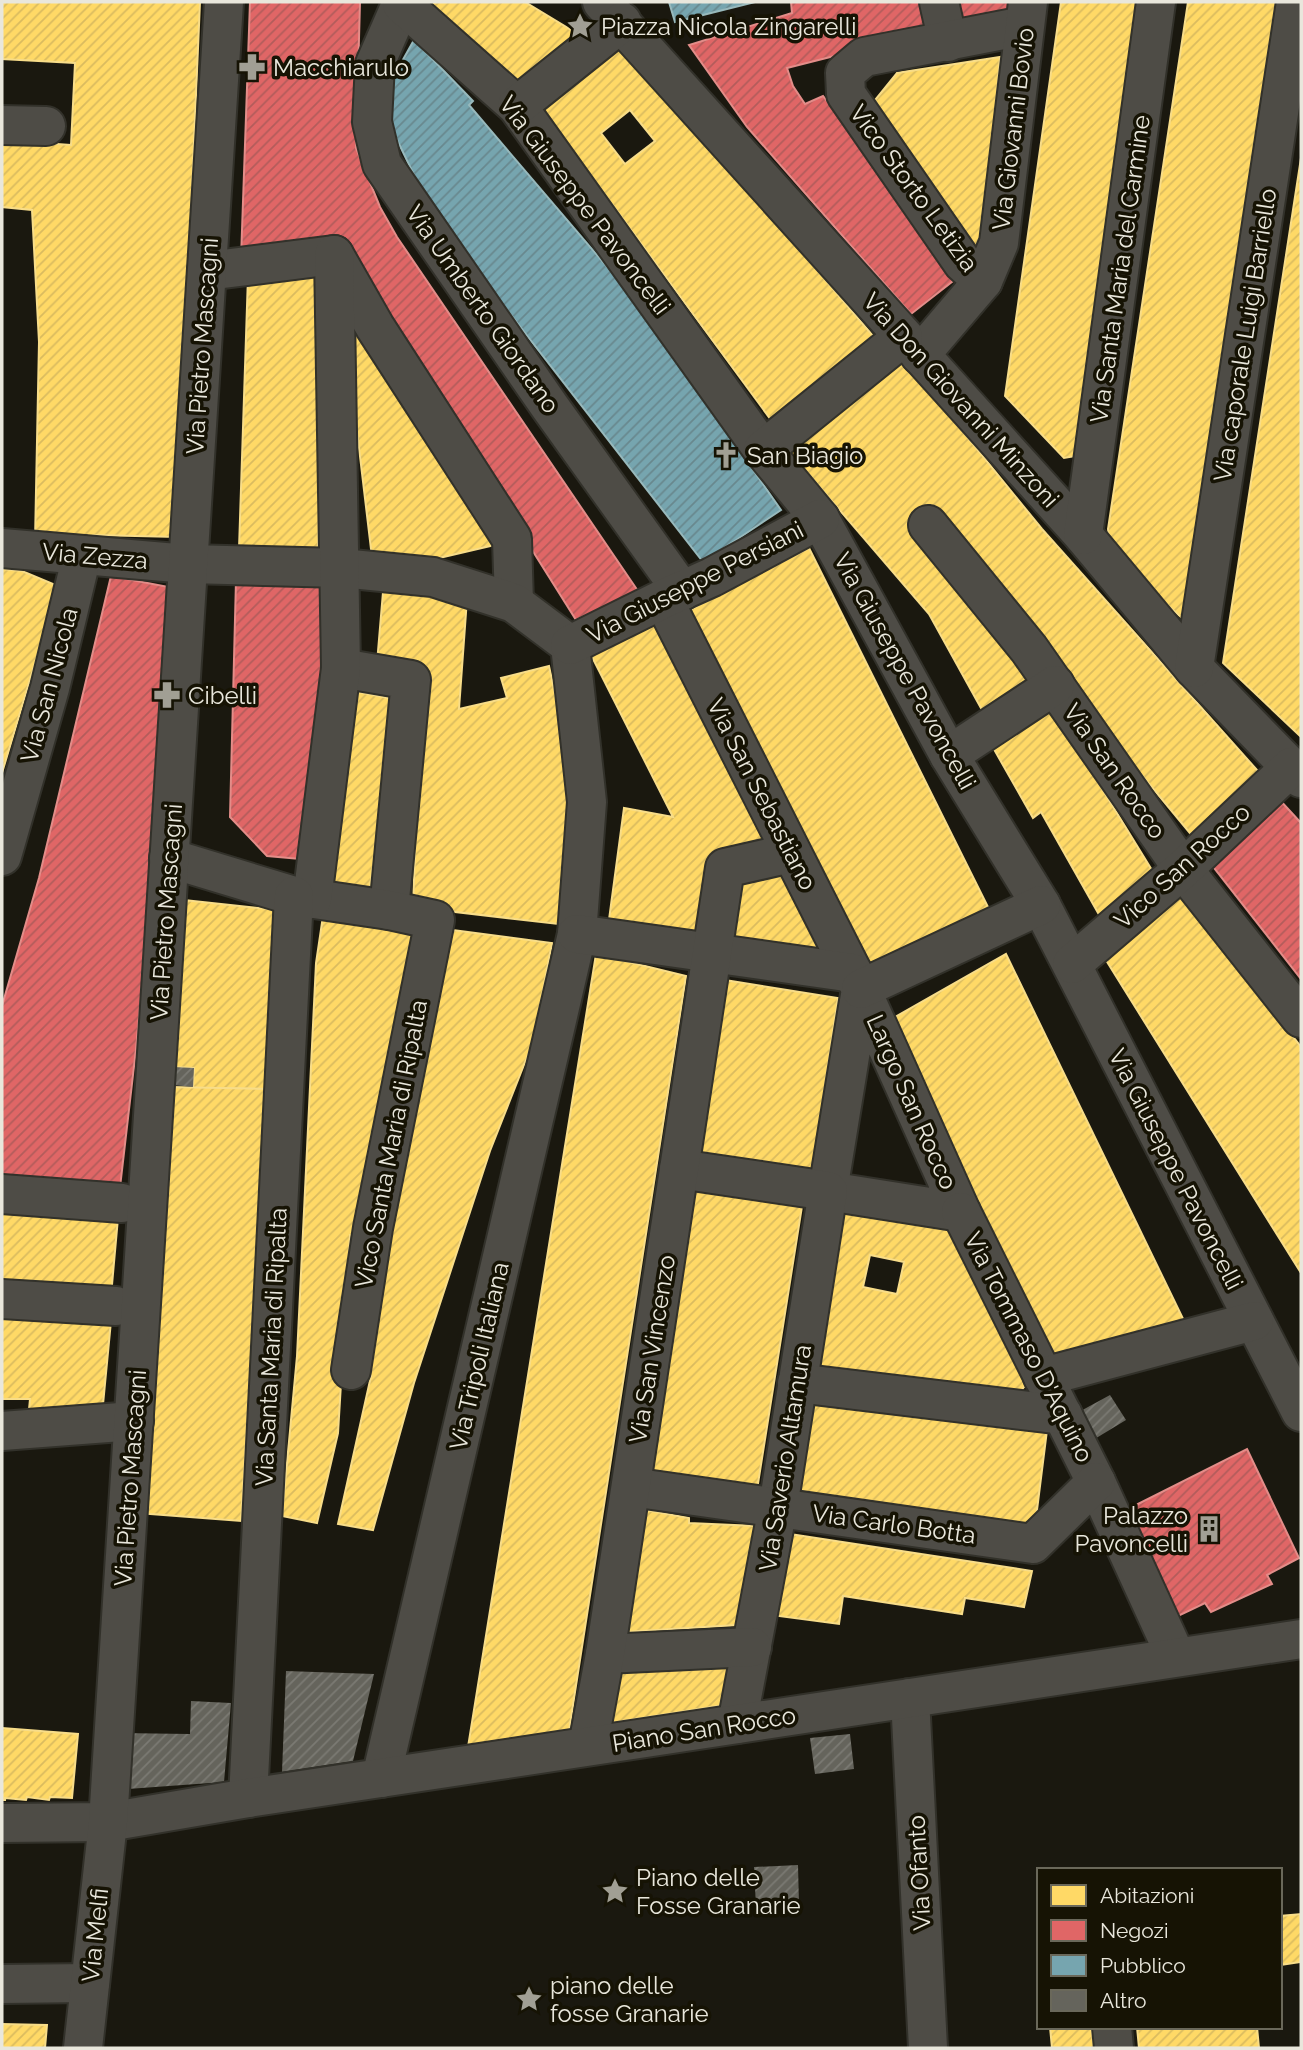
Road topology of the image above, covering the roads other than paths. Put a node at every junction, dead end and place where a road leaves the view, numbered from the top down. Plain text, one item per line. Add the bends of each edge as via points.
1 (224, 2) edge
2 (939, 2) edge
3 (1156, 2) edge
4 (1296, 2) edge
5 (402, 3) edge
6 (612, 12) edge
7 (1026, 14) edge
8 (948, 42) junction
9 (517, 106) junction
10 (2, 125) edge
11 (46, 126) dead end
12 (334, 255) junction
13 (207, 271) junction
14 (983, 281) junction
15 (912, 346) junction
16 (763, 450) junction
17 (820, 519) junction
18 (928, 525) dead end
19 (1083, 536) junction
20 (2, 548) edge
21 (82, 555) junction
22 (188, 564) junction
23 (341, 568) junction
24 (672, 595) junction
25 (514, 603) junction
26 (570, 645) junction
27 (341, 668) junction
28 (1194, 668) junction
29 (1055, 685) junction
30 (949, 755) junction
31 (1296, 772) edge
32 (791, 853) junction
33 (2, 856) edge
34 (169, 858) junction
35 (1183, 869) junction
36 (303, 898) junction
37 (1041, 905) junction
38 (389, 911) junction
39 (577, 934) junction
40 (712, 952) junction
41 (1072, 964) junction
42 (858, 981) junction
43 (1301, 1018) edge
44 (679, 1170) junction
45 (828, 1191) junction
46 (2, 1194) edge
47 (122, 1203) dead end
48 (961, 1212) junction
49 (2, 1299) edge
50 (116, 1306) dead end
51 (1254, 1321) junction
52 (351, 1370) dead end
53 (1043, 1377) junction
54 (797, 1383) junction
55 (1301, 1412) edge
56 (1063, 1415) junction
57 (134, 1421) junction
58 (2, 1431) edge
59 (1096, 1482) junction
60 (631, 1487) junction
61 (778, 1507) junction
62 (1033, 1545) joint
63 (1301, 1639) edge
64 (752, 1647) junction
65 (605, 1654) junction
66 (1176, 1657) junction
67 (910, 1698) junction
68 (737, 1724) junction
69 (588, 1746) junction
70 (381, 1778) junction
71 (248, 1798) junction
72 (108, 1822) junction
73 (2, 1823) edge
74 (90, 1983) junction
75 (2, 1984) edge
76 (1112, 2029) edge
77 (83, 2048) edge
78 (928, 2048) edge
79 (1114, 2048) edge

1 - 13 street, Via Pietro Mascagni
2 - 8 street
3 - 19 street, Via Santa Maria del Carmine
4 - 28 street, Via caporale Luigi Barriello
5 - 9 street, Via Giuseppe Pavoncelli
5 - 24 street, Via Umberto Giordano via 376,64 372,121 382,164 550,407
6 - 9 street
6 - 15 street, Via Don Giovanni Minzoni
7 - 8 street, Vico Storto Letizia
7 - 14 street, Via Giovanni Bovio via 999,243
8 - 14 street, Vico Storto Letizia via 864,57 845,73 846,94 963,263
9 - 16 street, Via Giuseppe Pavoncelli
10 - 11 street
12 - 13 street
12 - 23 street, Via Santa Maria di Ripalta
12 - 25 street via 374,327 512,539
13 - 22 street, Via Pietro Mascagni
14 - 15 street, Via Giovanni Bovio
15 - 16 street, Via Giovanni Bovio
15 - 19 street, Via Don Giovanni Minzoni
16 - 17 street, Via Giuseppe Pavoncelli
17 - 24 street, Via Giuseppe Persiani
17 - 30 street, Via Giuseppe Pavoncelli
18 - 29 street, Via San Rocco
19 - 28 street, Via Don Giovanni Minzoni
20 - 21 street, Via Zezza
21 - 22 street, Via Zezza
21 - 33 street, Via San Nicola
22 - 23 street, Via Zezza
22 - 34 street, Via Pietro Mascagni
23 - 25 street, Via Zezza via 433,577
23 - 27 street, Via Santa Maria di Ripalta
24 - 26 street, Via Giuseppe Persiani
24 - 32 street, Via San Sebastiano
25 - 26 street, Via Zezza
26 - 39 street, Via Tripoli Italiana via 587,802
27 - 36 street, Via Santa Maria di Ripalta
27 - 38 street via 411,680
28 - 31 street, Via Don Giovanni Minzoni
29 - 30 street
29 - 35 street, Via San Rocco
30 - 37 street, Via Giuseppe Pavoncelli
31 - 35 street, Vico San Rocco
32 - 40 street, Via San Vincenzo via 725,868
32 - 42 street, Via San Sebastiano
34 - 36 street
34 - 57 street, Via Pietro Mascagni
35 - 41 street, Vico San Rocco
35 - 43 street, Via San Rocco
36 - 38 street
36 - 71 street, Via Santa Maria di Ripalta
37 - 41 street, Via Giuseppe Pavoncelli
37 - 42 street
38 - 52 street, Vico Santa Maria di Ripalta via 435,920 373,1228
39 - 40 street
39 - 70 street, Via Tripoli Italiana
40 - 42 street
40 - 44 street, Via San Vincenzo
41 - 51 street, Via Giuseppe Pavoncelli
42 - 45 street, Largo San Rocco
42 - 48 street, Largo San Rocco
44 - 45 street
44 - 60 street, Via San Vincenzo
45 - 48 street, Largo San Rocco
45 - 54 street, Via Saverio Altamura
46 - 47 street
48 - 53 street, Via Tommaso D'Aquino
49 - 50 street
51 - 53 street
51 - 55 street, Via Giuseppe Pavoncelli
53 - 56 street, Via Tommaso D'Aquino
54 - 56 street
54 - 61 street, Via Saverio Altamura
56 - 59 street, Via Tommaso D'Aquino
57 - 58 street
57 - 72 street, Via Pietro Mascagni
59 - 62 street, Via Tommaso D'Aquino
59 - 66 street, Via Tommaso D'Aquino
60 - 61 street, Via Carlo Botta
60 - 65 street, Via San Vincenzo
61 - 62 street, Via Carlo Botta
61 - 64 street, Via Saverio Altamura
63 - 66 street, Piano San Rocco
64 - 65 street
64 - 68 street, Via Saverio Altamura
65 - 69 street, Via San Vincenzo
66 - 67 street, Piano San Rocco
67 - 68 street, Piano San Rocco
67 - 78 street, Via Ofanto
68 - 69 street, Piano San Rocco
69 - 70 street, Piano San Rocco
70 - 71 street, Piano San Rocco
71 - 72 street, Piano San Rocco
72 - 73 street, Piano San Rocco
72 - 74 street, Via Melfi
74 - 75 street
74 - 77 street, Via Melfi
76 - 79 street

